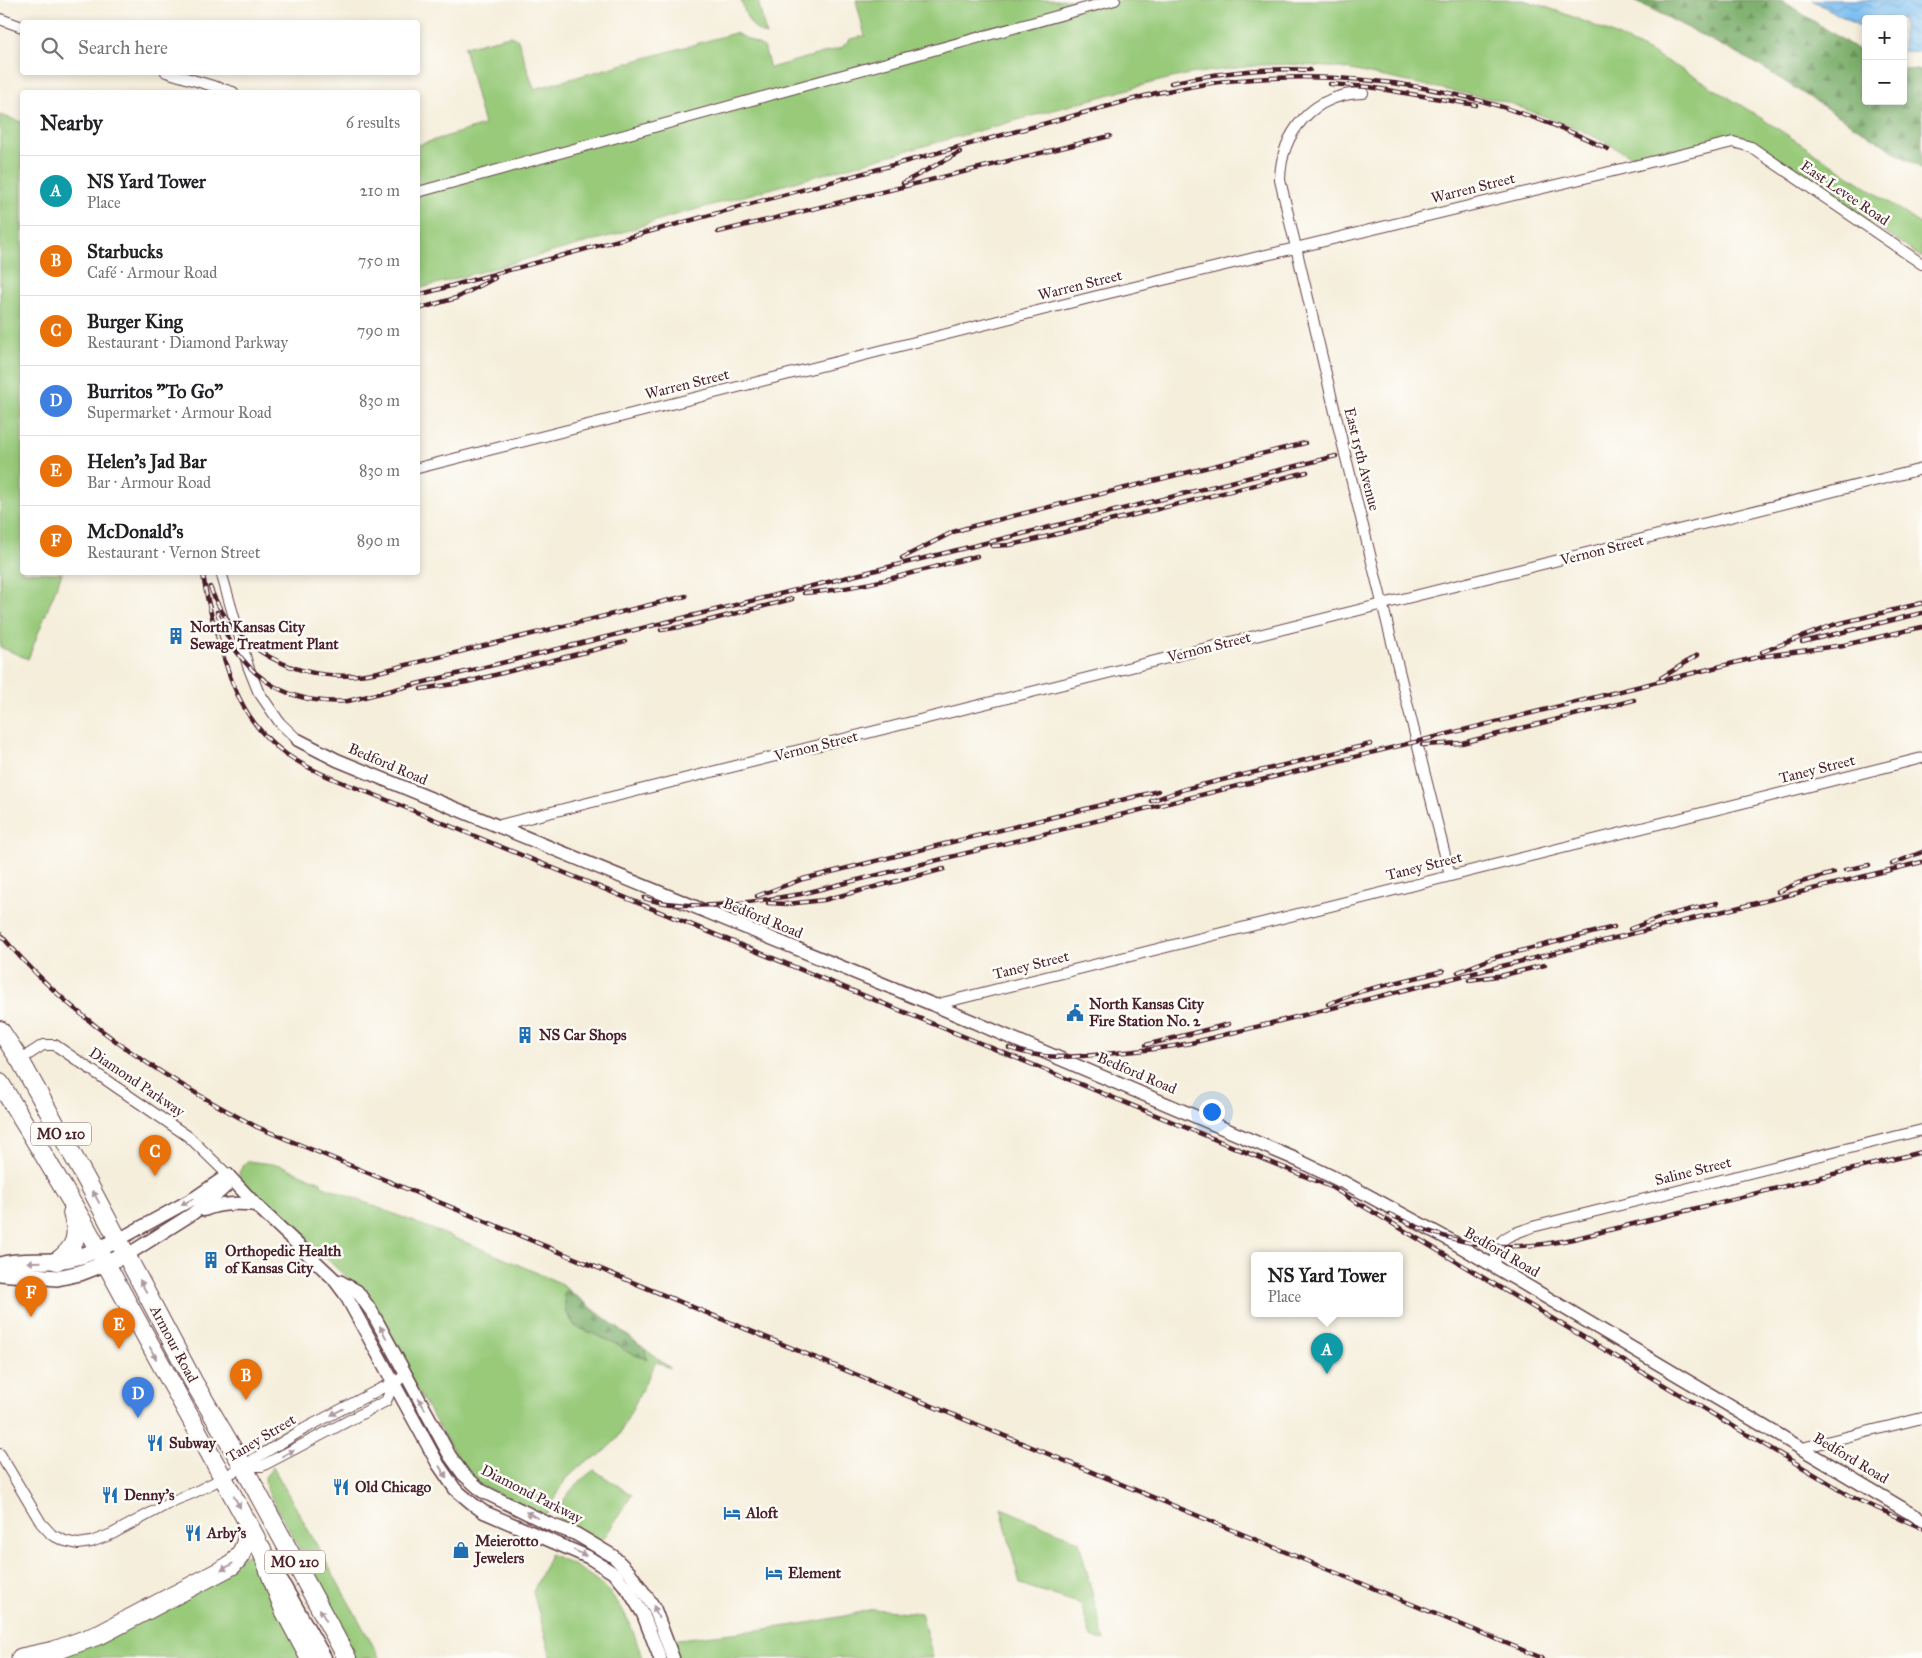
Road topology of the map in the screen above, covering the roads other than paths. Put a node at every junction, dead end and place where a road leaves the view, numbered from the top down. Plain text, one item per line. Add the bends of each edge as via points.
1 (1115, 0) edge
2 (0, 19) edge
3 (20, 26) edge
4 (176, 75) edge
5 (226, 90) edge
6 (1364, 93) dead end
7 (1751, 147) joint
8 (420, 191) edge
9 (1295, 247) junction
10 (1922, 264) edge
11 (420, 467) edge
12 (1922, 469) edge
13 (222, 575) edge
14 (1383, 604) junction
15 (298, 740) joint
16 (1922, 758) edge
17 (496, 826) junction
18 (1450, 875) junction
19 (934, 1005) junction
20 (0, 1030) edge
21 (20, 1060) junction
22 (0, 1082) edge
23 (38, 1094) junction
24 (1922, 1130) edge
25 (228, 1175) junction
26 (68, 1198) junction
27 (256, 1205) junction
28 (192, 1214) junction
29 (122, 1247) junction
30 (102, 1256) junction
31 (58, 1261) junction
32 (0, 1265) edge
33 (1496, 1267) junction
34 (0, 1273) edge
35 (334, 1278) junction
36 (406, 1375) junction
37 (394, 1383) junction
38 (1922, 1418) edge
39 (1802, 1448) junction
40 (0, 1454) edge
41 (243, 1466) junction
42 (223, 1478) junction
43 (1922, 1520) edge
44 (249, 1527) junction
45 (261, 1548) junction
46 (21, 1658) edge
47 (310, 1658) edge
48 (324, 1658) edge
49 (347, 1658) edge
50 (660, 1658) edge
51 (673, 1658) edge

1 - 8 street
2 - 3 street
4 - 5 street
6 - 9 street, East 15th Avenue via 1344,95 1321,105 1299,122 1285,146 1280,180
7 - 9 street, Warren Street via 1733,142
7 - 10 street, East Levee Road
9 - 11 street, Warren Street
9 - 14 street, East 15th Avenue
12 - 14 street, Vernon Street
13 - 15 street via 258,691 280,723
14 - 17 street, Vernon Street
14 - 18 street, East 15th Avenue
15 - 17 street, Bedford Road via 337,760
16 - 18 street, Taney Street
17 - 19 street, Bedford Road
18 - 19 street, Taney Street
19 - 33 street, Bedford Road via 1293,1158 1368,1195
20 - 21 highway, Armour Road / MO 210
21 - 23 highway, Armour Road / MO 210
21 - 25 street, Diamond Parkway via 43,1045 55,1046 188,1137
22 - 23 highway via 18,1082
22 - 26 highway, Armour Road / MO 210
29 -> 23 highway, Armour Road / MO 210
24 - 33 street, Saline Street via 1532,1227 1499,1243
25 - 27 street, Diamond Parkway
25 - 28 street via 226,1186
25 -> 29 street
26 - 30 highway, Armour Road / MO 210
26 - 31 highway via 76,1234 70,1251
27 - 28 street via 217,1205
27 - 35 street, Diamond Parkway
28 - 29 street
29 - 30 main road
41 -> 29 highway, Armour Road / MO 210
30 - 31 main road
30 - 34 main road via 80,1273 57,1278
30 -> 42 highway, Armour Road / MO 210
31 -> 32 main road
33 - 39 street, Bedford Road
36 -> 35 street, Diamond Parkway via 367,1303 356,1291
35 - 37 street, Diamond Parkway
36 - 37 street, Taney Street
51 -> 36 street, Diamond Parkway via 654,1607 630,1572 613,1556 576,1534 549,1524 474,1485 450,1456
37 - 41 street, Taney Street via 304,1429
37 -> 50 street, Diamond Parkway via 455,1489 484,1512 576,1551 615,1574 643,1614
38 - 39 street
39 - 43 street, Bedford Road
40 - 42 street, Taney Street via 41,1523 52,1535 78,1544 112,1534
41 - 42 street, Taney Street
49 -> 41 highway, Armour Road / MO 210
42 -> 44 highway, Armour Road / MO 210
44 - 45 highway, Armour Road / MO 210
44 -> 46 highway via 243,1554 232,1565 101,1634 54,1651
45 - 47 highway via 284,1609
45 - 48 main road, Armour Road / MO 210

